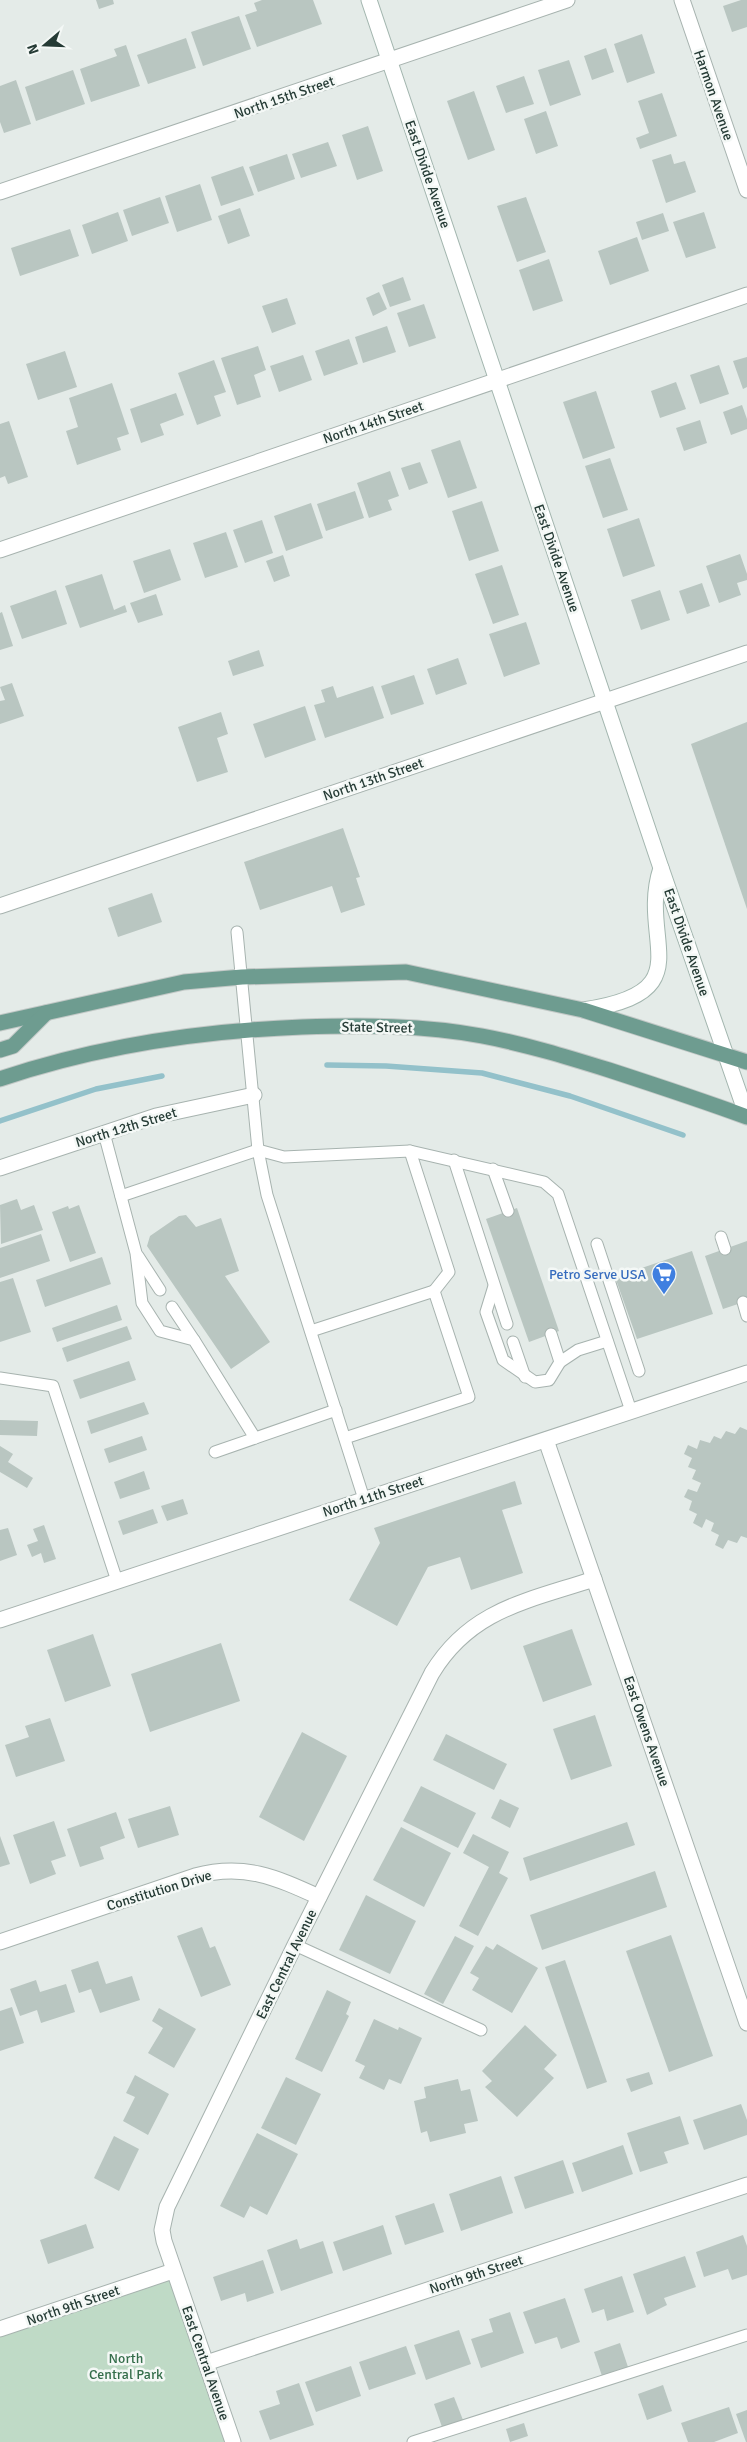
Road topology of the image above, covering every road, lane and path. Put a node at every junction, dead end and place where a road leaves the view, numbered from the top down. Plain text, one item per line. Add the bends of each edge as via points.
1 (369, 0) edge
2 (567, 0) edge
3 (682, 0) edge
4 (390, 60) junction
5 (747, 190) edge
6 (0, 192) edge
7 (747, 295) edge
8 (497, 380) junction
9 (0, 550) edge
10 (747, 653) edge
11 (605, 702) junction
12 (661, 868) junction
13 (0, 906) edge
14 (236, 932) dead end
15 (242, 977) junction
16 (583, 1010) junction
17 (47, 1012) junction
18 (0, 1023) edge
19 (246, 1031) junction
20 (0, 1050) edge
21 (726, 1055) junction
22 (747, 1062) edge
23 (0, 1079) edge
24 (254, 1095) junction
25 (747, 1116) edge
26 (104, 1133) junction
27 (258, 1150) junction
28 (410, 1151) junction
29 (454, 1160) junction
30 (0, 1168) edge
31 (493, 1170) junction
32 (121, 1196) junction
33 (508, 1211) dead end
34 (721, 1237) dead end
35 (597, 1244) dead end
36 (725, 1249) dead end
37 (136, 1253) junction
38 (494, 1286) junction
39 (160, 1290) dead end
40 (434, 1291) junction
41 (743, 1302) dead end
42 (172, 1308) dead end
43 (747, 1316) edge
44 (507, 1324) dead end
45 (311, 1331) junction
46 (551, 1334) dead end
47 (194, 1340) junction
48 (607, 1341) junction
49 (513, 1342) dead end
50 (560, 1362) junction
51 (638, 1371) dead end
52 (747, 1373) edge
53 (525, 1377) junction
54 (0, 1378) edge
55 (336, 1410) junction
56 (630, 1411) junction
57 (255, 1438) junction
58 (345, 1438) junction
59 (546, 1440) junction
60 (215, 1452) dead end
61 (364, 1499) junction
62 (594, 1579) junction
63 (117, 1581) junction
64 (0, 1620) edge
65 (319, 1897) junction
66 (0, 1942) edge
67 (295, 1944) junction
68 (747, 2023) edge
69 (481, 2030) dead end
70 (747, 2185) edge
71 (174, 2271) junction
72 (0, 2329) edge
73 (747, 2334) edge
74 (206, 2363) junction
75 (233, 2442) edge
76 (413, 2442) edge

1 - 4 street, East Divide Avenue
2 - 4 street, North 15th Street
3 - 5 street, Harmon Avenue
4 - 6 street, North 15th Street
4 - 8 street, East Divide Avenue
7 - 8 street, North 14th Street
8 - 9 street, North 14th Street
8 - 11 street, East Divide Avenue
10 - 11 street, North 13th Street
11 - 12 street, East Divide Avenue
11 - 13 street, North 13th Street
12 - 16 street via 655,894 660,959 650,985 627,1001
12 - 21 street, East Divide Avenue
14 - 15 lane
15 - 16 main road via 406,972
15 - 17 main road via 184,982
15 - 19 lane
16 - 21 main road
17 - 18 main road
17 - 20 main road via 13,1046
19 - 23 main road, State Street via 144,1042 74,1057
19 - 24 lane
19 - 25 main road, State Street via 358,1025 423,1028 483,1036 559,1055
21 - 22 main road
21 - 25 street, East Divide Avenue
24 - 26 street, North 12th Street via 178,1110
24 - 27 lane
26 - 30 street, North 12th Street
26 - 32 lane
27 - 28 lane via 284,1157
27 - 32 lane
27 - 45 lane via 268,1195
28 - 29 lane
28 - 40 lane via 449,1272
29 - 31 lane
29 - 38 lane
31 - 33 lane
31 - 48 lane via 544,1182 558,1194
32 - 37 lane
34 - 36 lane
35 - 51 lane
37 - 39 lane
37 - 47 lane via 142,1303 160,1331
38 - 44 lane
38 - 53 lane via 486,1312 503,1360
40 - 45 lane
40 - 58 lane via 469,1397
41 - 43 lane
42 - 47 lane
45 - 55 lane
46 - 50 lane
47 - 57 lane
48 - 50 lane via 578,1350
48 - 56 lane
49 - 53 lane
50 - 53 lane via 549,1380 535,1382
52 - 56 street, North 11th Street
54 - 63 lane via 53,1386
55 - 57 lane
55 - 58 lane
56 - 59 street, North 11th Street
57 - 60 lane
58 - 61 lane
59 - 61 street, North 11th Street
59 - 62 street, East Owens Avenue
61 - 63 street, North 11th Street
62 - 65 street, East Central Avenue via 493,1614 464,1633 445,1652
62 - 68 street, East Owens Avenue
63 - 64 street, North 11th Street
65 - 66 street, Constitution Drive via 264,1874 219,1871 195,1876
65 - 67 street, East Central Avenue
67 - 69 lane
67 - 71 street, East Central Avenue via 167,2207 162,2230
70 - 74 street, North 9th Street
71 - 72 street, North 9th Street
71 - 74 street, East Central Avenue
73 - 76 lane
74 - 75 street, East Central Avenue

